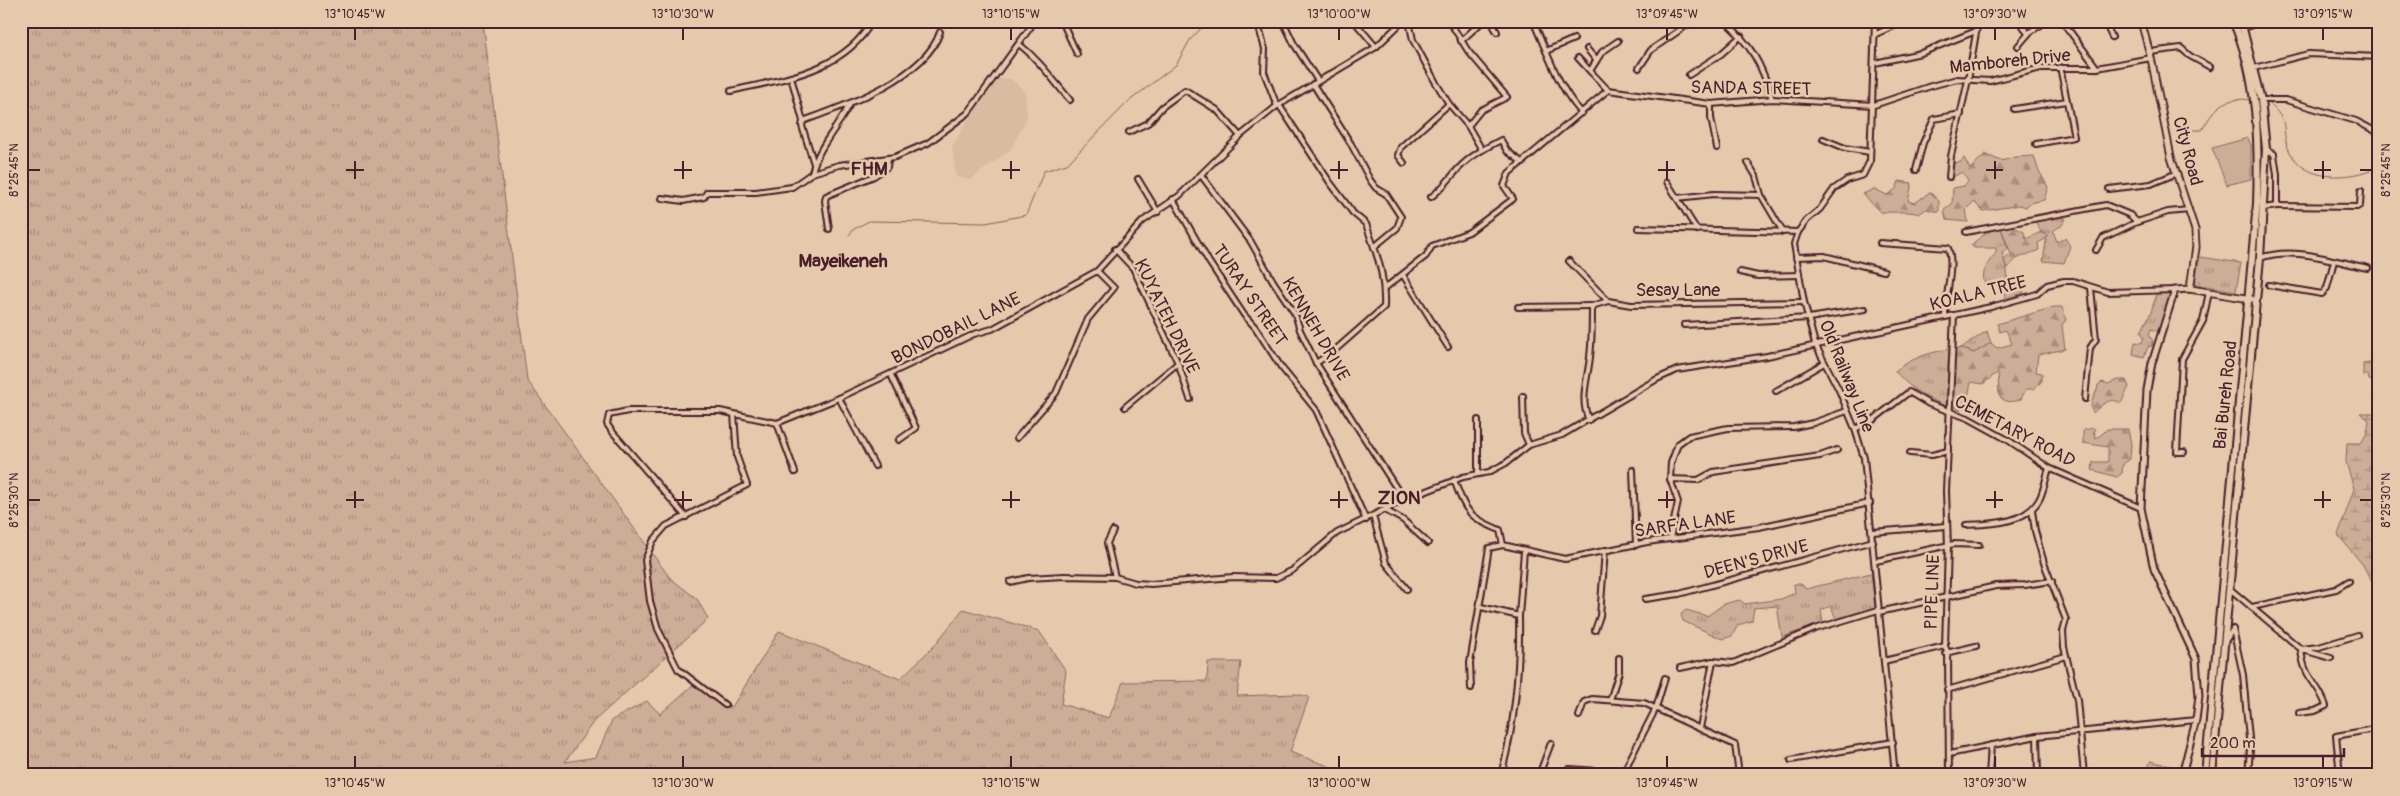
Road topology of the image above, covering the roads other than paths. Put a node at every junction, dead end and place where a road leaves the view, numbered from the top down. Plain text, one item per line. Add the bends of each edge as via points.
1 (872, 21) edge
2 (1036, 21) edge
3 (1062, 21) edge
4 (1256, 21) edge
5 (1284, 21) edge
6 (1354, 21) edge
7 (1403, 21) edge
8 (1409, 21) edge
9 (1484, 21) edge
10 (1491, 21) edge
11 (1533, 21) edge
12 (1693, 21) edge
13 (1725, 21) edge
14 (1875, 21) edge
15 (1904, 21) edge
16 (1978, 21) edge
17 (2020, 21) edge
18 (2047, 21) edge
19 (2062, 21) edge
20 (2104, 21) edge
21 (2154, 21) edge
22 (2233, 21) edge
23 (2261, 21) edge
24 (2142, 23) edge
25 (1454, 27) dead end
26 (2241, 27) edge
27 (1976, 31) junction
28 (940, 32) dead end
29 (1497, 32) dead end
30 (1876, 34) junction
31 (2028, 34) junction
32 (1741, 36) junction
33 (2112, 37) dead end
34 (1574, 39) dead end
35 (1461, 41) junction
36 (1618, 41) dead end
37 (1019, 44) junction
38 (2018, 46) dead end
39 (1376, 47) junction
40 (1587, 49) dead end
41 (1546, 50) junction
42 (1077, 54) dead end
43 (2150, 55) junction
44 (2379, 57) edge
45 (1578, 58) dead end
46 (1596, 60) junction
47 (1875, 63) junction
48 (2210, 66) dead end
49 (2060, 67) junction
50 (1639, 68) dead end
51 (2097, 68) junction
52 (2254, 68) junction
53 (1590, 71) junction
54 (1689, 75) dead end
55 (791, 77) junction
56 (1968, 80) junction
57 (1318, 81) junction
58 (1313, 84) junction
59 (1608, 90) junction
60 (731, 91) dead end
61 (1070, 100) dead end
62 (1772, 100) junction
63 (2261, 100) junction
64 (2067, 101) junction
65 (850, 104) junction
66 (1449, 104) junction
67 (1711, 104) junction
68 (1278, 105) junction
69 (1874, 105) junction
70 (2014, 109) dead end
71 (1582, 113) junction
72 (1961, 114) junction
73 (803, 121) junction
74 (1468, 126) junction
75 (1129, 132) dead end
76 (2379, 133) edge
77 (1240, 136) junction
78 (1823, 140) dead end
79 (2036, 144) dead end
80 (1718, 148) dead end
81 (1482, 150) junction
82 (2266, 150) junction
83 (1870, 152) junction
84 (888, 159) junction
85 (1523, 162) junction
86 (1748, 163) dead end
87 (814, 164) junction
88 (1404, 164) dead end
89 (1916, 170) dead end
90 (812, 173) junction
91 (2177, 173) junction
92 (1201, 175) junction
93 (1949, 177) dead end
94 (1138, 179) dead end
95 (1667, 182) dead end
96 (2110, 189) dead end
97 (2361, 191) dead end
98 (1761, 195) junction
99 (1430, 197) dead end
100 (662, 198) dead end
101 (1677, 198) junction
102 (1173, 199) junction
103 (2277, 206) junction
104 (2263, 208) junction
105 (2188, 210) junction
106 (1158, 212) junction
107 (2136, 222) junction
108 (1638, 228) dead end
109 (829, 229) dead end
110 (1697, 230) junction
111 (1783, 232) junction
112 (1798, 232) junction
113 (1966, 232) dead end
114 (1880, 243) dead end
115 (1374, 247) junction
116 (1115, 249) junction
117 (2096, 250) dead end
118 (1796, 257) junction
119 (2260, 258) junction
120 (1568, 261) dead end
121 (2334, 261) junction
122 (2368, 268) dead end
123 (1097, 271) junction
124 (1884, 271) dead end
125 (1740, 272) dead end
126 (1403, 275) junction
127 (1799, 275) junction
128 (2269, 285) dead end
129 (1385, 288) junction
130 (2091, 288) junction
131 (2190, 289) junction
132 (2175, 290) junction
133 (2209, 292) junction
134 (2252, 299) junction
135 (1608, 301) junction
136 (1804, 302) junction
137 (1592, 306) junction
138 (1518, 307) dead end
139 (1864, 309) dead end
140 (1954, 315) junction
141 (1945, 316) junction
142 (1809, 318) junction
143 (1684, 325) dead end
144 (1815, 344) junction
145 (1448, 347) dead end
146 (1178, 363) junction
147 (1316, 363) junction
148 (1824, 363) junction
149 (891, 375) junction
150 (1776, 390) dead end
151 (1523, 396) dead end
152 (840, 398) junction
153 (1190, 399) dead end
154 (2085, 400) dead end
155 (1125, 407) dead end
156 (1950, 410) junction
157 (1847, 411) junction
158 (734, 414) junction
159 (1478, 420) dead end
160 (1589, 420) junction
161 (777, 422) junction
162 (1855, 429) junction
163 (1017, 438) dead end
164 (899, 440) dead end
165 (1529, 445) junction
166 (1836, 450) dead end
167 (1948, 451) junction
168 (2184, 452) dead end
169 (1910, 453) dead end
170 (875, 466) dead end
171 (2049, 468) junction
172 (1633, 470) dead end
173 (795, 472) dead end
174 (1478, 474) junction
175 (1670, 479) junction
176 (1454, 480) junction
177 (1404, 500) junction
178 (1870, 503) junction
179 (2141, 508) junction
180 (1385, 510) junction
181 (2032, 510) junction
182 (1373, 516) junction
183 (686, 517) junction
184 (1366, 520) junction
185 (1946, 526) junction
186 (1966, 526) dead end
187 (1113, 531) dead end
188 (1872, 532) junction
189 (1670, 539) junction
190 (1872, 541) junction
191 (1428, 543) dead end
192 (1636, 544) junction
193 (1504, 545) junction
194 (1948, 546) junction
195 (1979, 546) dead end
196 (1605, 550) junction
197 (1524, 551) junction
198 (1876, 561) junction
199 (1114, 577) junction
200 (2052, 581) junction
201 (2349, 581) dead end
202 (1010, 582) dead end
203 (2228, 587) junction
204 (1407, 588) dead end
205 (1946, 597) junction
206 (1645, 599) dead end
207 (1481, 607) junction
208 (2252, 607) junction
209 (1878, 611) junction
210 (1519, 616) junction
211 (1595, 630) dead end
212 (2358, 635) dead end
213 (2223, 645) junction
214 (1945, 646) junction
215 (1976, 646) dead end
216 (2301, 649) junction
217 (1946, 653) junction
218 (2066, 656) junction
219 (1619, 658) dead end
220 (2331, 658) dead end
221 (1713, 661) junction
222 (1884, 661) junction
223 (1680, 668) dead end
224 (1665, 678) dead end
225 (1471, 688) dead end
226 (1947, 690) junction
227 (1610, 700) junction
228 (724, 704) dead end
229 (1656, 708) junction
230 (2299, 713) dead end
231 (1579, 716) dead end
232 (2196, 720) junction
233 (1700, 728) junction
234 (2379, 728) edge
235 (2080, 732) junction
236 (2037, 736) junction
237 (1893, 742) junction
238 (1551, 743) dead end
239 (1991, 745) junction
240 (1949, 754) junction
241 (1791, 760) dead end
242 (1501, 775) edge
243 (1539, 775) edge
244 (1557, 775) edge
245 (1739, 775) edge
246 (1895, 775) edge
247 (1949, 775) edge
248 (1989, 775) edge
249 (2038, 775) edge
250 (2084, 775) edge
251 (2182, 775) edge
252 (2205, 775) edge
253 (2212, 775) edge
254 (2248, 775) edge
255 (2340, 775) edge

1 - 55 street via 851,48 807,73
2 - 37 street
3 - 42 street
4 - 68 street via 1265,49 1264,72
5 - 57 street via 1294,44
6 - 39 street
7 - 39 street, BONDOBAIL LANE
8 - 66 street via 1413,40
9 - 35 street
10 - 29 street
11 - 41 street
12 - 50 street via 1651,50
13 - 32 street
14 - 30 street
15 - 30 street
16 - 27 street
17 - 31 street
18 - 31 street
19 - 51 street
20 - 33 street
21 - 24 street
22 - 26 highway, Bai Bureh Road
23 - 26 street
24 - 43 main road, City Road
25 - 35 street
26 - 52 highway, Bai Bureh Road
26 - 134 highway, Bai Bureh Road via 2259,148
27 - 47 street via 1921,53
27 - 56 street
28 - 65 street via 937,42 909,71
30 - 47 street
31 - 38 street
32 - 54 street
32 - 62 street via 1764,71
34 - 41 street
35 - 74 street via 1509,95 1481,110
36 - 46 street
37 - 61 street via 1038,60
37 - 84 street via 968,113 928,143
39 - 57 street, BONDOBAIL LANE
40 - 46 street
41 - 71 street via 1569,100
43 - 48 street, Mamboreh Drive via 2181,48
43 - 51 street, Mamboreh Drive
43 - 91 main road, City Road
44 - 52 street via 2308,54
45 - 53 street
46 - 53 street via 1598,62
47 - 69 street
49 - 51 street, Mamboreh Drive
49 - 56 street, Mamboreh Drive via 2019,72 1990,81
49 - 64 street
52 - 63 highway, Bai Bureh Road
53 - 59 street
55 - 60 street
55 - 73 street
56 - 69 street, Mamboreh Drive via 1957,79 1930,86
56 - 72 street
57 - 58 street, BONDOBAIL LANE
58 - 68 street, BONDOBAIL LANE
58 - 115 street via 1370,180 1386,194 1401,218 1397,228
59 - 67 street, SANDA STREET
59 - 71 street
62 - 67 street, SANDA STREET
62 - 69 street, SANDA STREET
63 - 76 street via 2286,100 2356,121
63 - 82 highway, Bai Bureh Road
64 - 70 street
64 - 79 street via 2074,137
65 - 73 street
65 - 87 street
66 - 74 street
66 - 88 street via 1401,147 1398,155
67 - 80 street
68 - 77 street, BONDOBAIL LANE
68 - 115 street via 1329,181 1353,213 1366,224
69 - 83 street
71 - 85 street
72 - 89 street via 1934,119
72 - 93 street
73 - 87 street
74 - 81 street
75 - 77 street via 1148,123 1185,90 1217,110
77 - 92 street, BONDOBAIL LANE
78 - 83 street
81 - 85 street via 1501,140 1507,151
81 - 99 street
82 - 103 street via 2274,154
82 - 104 highway, Bai Bureh Road
83 - 112 street via 1870,161 1863,175 1847,180 1834,190
84 - 90 street via 839,165
84 - 109 street via 887,167 874,176 826,196
85 - 126 street via 1510,173 1504,186 1513,199 1469,232 1432,246 1426,256
86 - 98 street via 1756,176
87 - 90 street
90 - 100 street via 792,187 756,192 707,192 704,197 683,201
91 - 96 street via 2151,184
91 - 105 main road, City Road
92 - 102 street, BONDOBAIL LANE
92 - 147 street, KENNEH DRIVE via 1242,228 1284,295
94 - 106 street
95 - 101 street
97 - 103 street via 2357,207
98 - 101 street via 1714,194
98 - 111 street
101 - 110 street
102 - 106 street, BONDOBAIL LANE
102 - 184 street, TURAY STREET via 1244,315 1316,410
103 - 104 street
104 - 119 highway, Bai Bureh Road
105 - 107 street via 2168,212
105 - 131 main road, City Road via 2195,230 2196,247
106 - 116 street, BONDOBAIL LANE via 1143,221
107 - 113 street via 2130,215 2106,205
107 - 117 street via 2102,238
108 - 110 street
110 - 111 street
111 - 112 street
112 - 118 street, Old Railway Line via 1794,244
114 - 141 street via 1948,248 1950,274
115 - 129 street
116 - 123 street, BONDOBAIL LANE
116 - 146 street, KUYATEH DRIVE via 1133,268
118 - 124 street via 1824,256
118 - 127 street, Old Railway Line
119 - 121 street via 2295,253
119 - 134 highway, Bai Bureh Road
120 - 135 street
121 - 122 street
121 - 128 street via 2327,288 2322,294
123 - 149 street, BONDOBAIL LANE via 992,329 974,334
123 - 163 street via 1114,288 1088,320 1056,393
125 - 127 street via 1758,276
126 - 129 street
126 - 145 street
127 - 136 street, Old Railway Line
129 - 147 street via 1384,307
130 - 132 street, KOALA TREE via 2108,292
130 - 140 street, KOALA TREE via 2064,281 2047,285 2037,294
130 - 154 street via 2096,339 2090,348
131 - 132 street
131 - 133 main road
132 - 179 street via 2147,390
133 - 134 main road
133 - 168 street via 2203,321 2182,359 2177,452
134 - 203 highway, Bai Bureh Road
134 - 252 highway, Bai Bureh Road
135 - 136 street, Sesay Lane via 1631,305
135 - 137 street
136 - 142 street, Old Railway Line
137 - 138 street
137 - 160 street via 1585,392 1585,411
139 - 142 street
140 - 141 street, KOALA TREE
140 - 156 street, PIPE LINE
141 - 144 street, KOALA TREE
142 - 143 street
142 - 144 street, Old Railway Line
144 - 148 street, Old Railway Line
144 - 160 street, KOALA TREE via 1767,356 1677,370
146 - 153 street, KUYATEH DRIVE
146 - 155 street
147 - 177 street, KENNEH DRIVE
148 - 150 street
148 - 157 street, Old Railway Line
149 - 152 street, BONDOBAIL LANE
149 - 164 street via 916,428
151 - 165 street via 1524,433
152 - 161 street, BONDOBAIL LANE
152 - 170 street
156 - 162 street, CEMETARY ROAD via 1929,404 1909,392 1873,420
156 - 167 street, PIPE LINE
156 - 171 street, CEMETARY ROAD via 1992,431
157 - 162 street, Old Railway Line
157 - 175 street via 1794,427 1728,428 1689,436 1678,444
158 - 161 street
158 - 183 street via 737,456 747,485
158 - 183 street via 720,411 628,411 607,418 611,430
159 - 174 street
160 - 165 street, KOALA TREE via 1562,435
161 - 173 street
162 - 178 street, Old Railway Line via 1864,458
165 - 174 street via 1506,463
166 - 175 street via 1820,456 1713,472 1698,480
167 - 169 street via 1932,455
167 - 185 street, PIPE LINE
171 - 179 street, CEMETARY ROAD
171 - 181 street via 2040,498
172 - 192 street
174 - 176 street
175 - 189 street via 1678,502
176 - 177 street
176 - 193 street via 1465,509 1480,522 1500,530
177 - 180 street
178 - 188 street, Old Railway Line
178 - 189 street, SARFA LANE via 1759,528
179 - 232 street via 2154,569 2196,659 2199,696
180 - 182 street
180 - 191 street via 1403,520
181 - 186 street via 2002,522
181 - 200 street via 2034,531
182 - 184 street
182 - 204 street via 1386,563
183 - 228 street via 666,526 648,551 645,567 650,601 658,628 678,670
184 - 199 street via 1337,533 1293,570 1276,578 1233,577 1151,584
185 - 188 street
185 - 194 street, PIPE LINE
187 - 199 street via 1107,544
188 - 190 street, Old Railway Line
189 - 192 street, SARFA LANE
190 - 198 street, Old Railway Line
190 - 206 street, DEEN'S DRIVE via 1679,594
192 - 196 street, SARFA LANE
193 - 197 street, SARFA LANE
193 - 207 street via 1490,548
194 - 195 street
194 - 198 street
194 - 205 street, PIPE LINE
196 - 197 street, SARFA LANE via 1565,559
196 - 211 street via 1600,616
197 - 210 street
198 - 209 street, Old Railway Line
199 - 202 street via 1028,578
200 - 205 street via 1996,586
200 - 218 street via 2066,620 2063,631
201 - 208 street via 2336,589
203 - 208 street
203 - 213 highway, Bai Bureh Road
205 - 209 street
205 - 214 street, PIPE LINE
207 - 210 street
207 - 225 street via 1470,663
208 - 216 street
209 - 221 street via 1815,629 1733,663
209 - 222 street, Old Railway Line
210 - 242 street via 1516,701
212 - 216 street
213 - 253 highway, Bai Bureh Road
213 - 254 street via 2233,629 2243,675 2250,749
214 - 217 street, PIPE LINE
214 - 222 street
215 - 217 street
216 - 220 street
216 - 230 street via 2307,677 2322,695 2326,706
217 - 226 street, PIPE LINE
218 - 226 street
218 - 235 street via 2077,700
219 - 227 street via 1619,672
221 - 223 street
221 - 233 street
222 - 237 street, Old Railway Line
224 - 229 street
226 - 240 street, PIPE LINE
227 - 229 street via 1644,703
227 - 231 street via 1586,700
229 - 233 street
229 - 244 street via 1623,773 1570,769
232 - 235 street
232 - 251 street
233 - 245 street via 1735,745
234 - 255 street via 2336,736
235 - 236 street
235 - 250 street
236 - 239 street
236 - 249 street
237 - 241 street
237 - 246 street, Old Railway Line
238 - 243 street
239 - 240 street
239 - 248 street
240 - 247 street, PIPE LINE

